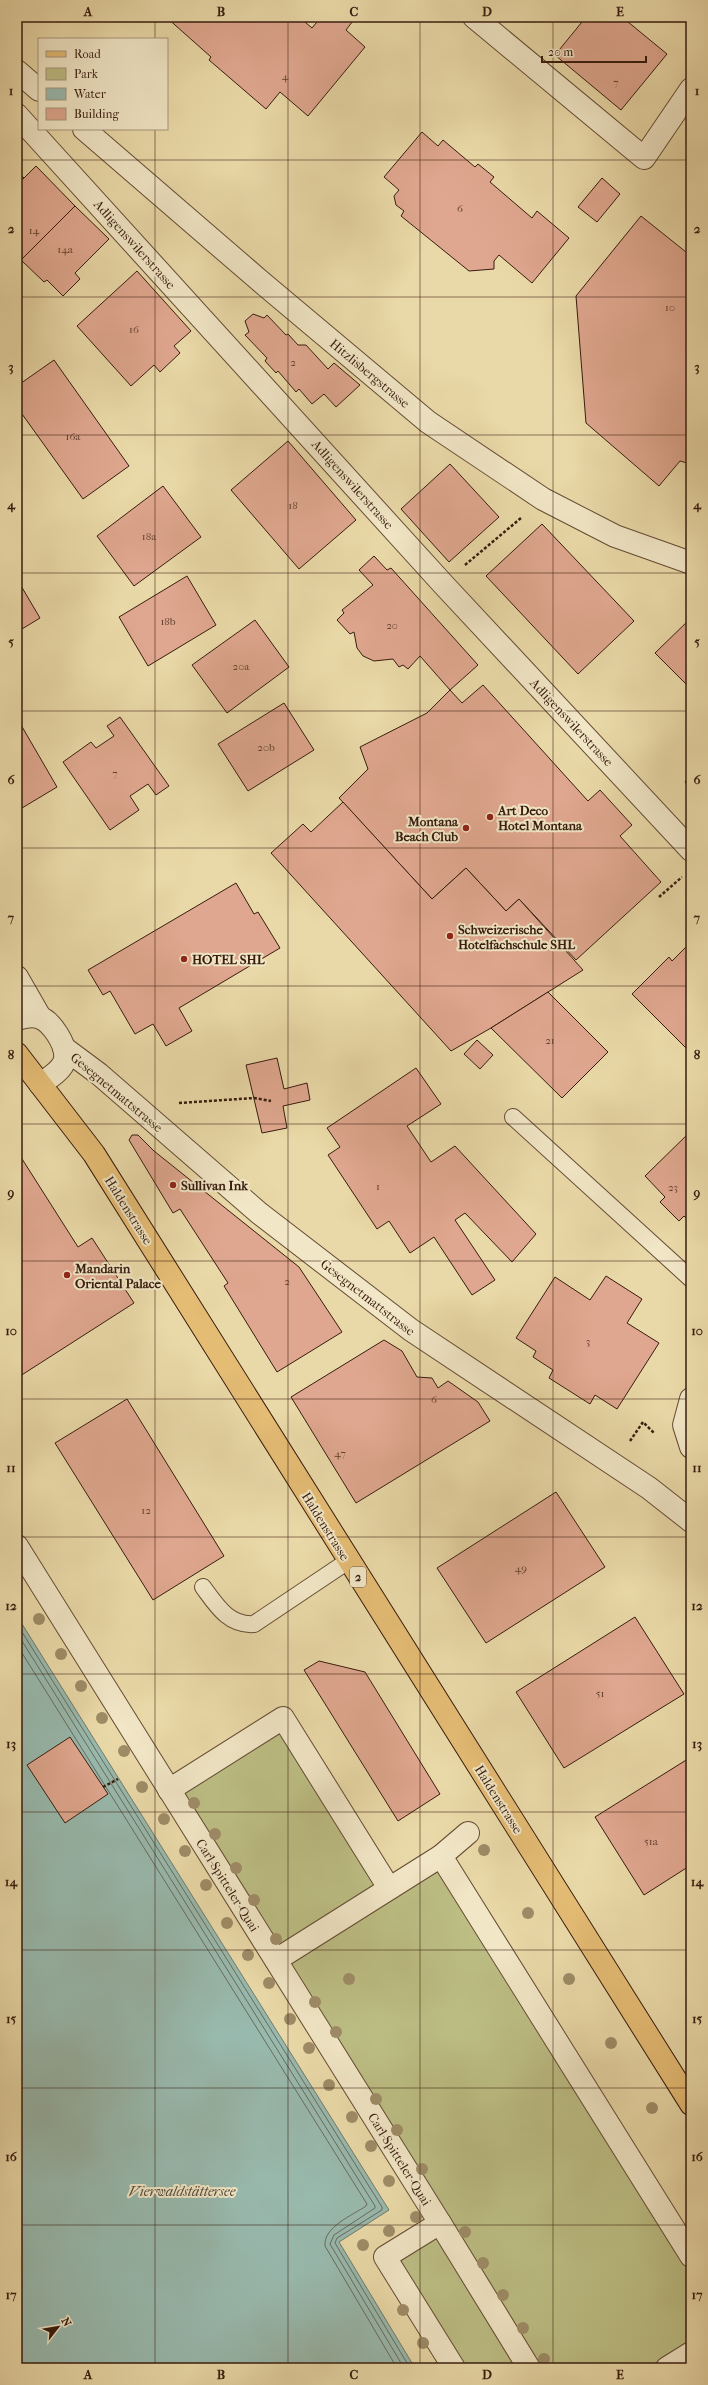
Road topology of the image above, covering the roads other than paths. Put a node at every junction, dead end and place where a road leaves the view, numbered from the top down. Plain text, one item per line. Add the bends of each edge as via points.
1 (474, 17) edge
2 (17, 71) edge
3 (38, 89) edge
4 (691, 89) edge
5 (17, 115) edge
6 (85, 130) edge
7 (691, 563) edge
8 (691, 850) edge
9 (17, 977) edge
10 (40, 1017) junction
11 (17, 1019) edge
12 (64, 1048) junction
13 (17, 1054) edge
14 (40, 1084) junction
15 (513, 1117) dead end
16 (691, 1279) edge
17 (691, 1399) edge
18 (691, 1447) edge
19 (691, 1521) edge
20 (17, 1546) edge
21 (348, 1561) junction
22 (203, 1587) dead end
23 (169, 1790) junction
24 (468, 1832) dead end
25 (441, 1856) junction
26 (389, 1888) junction
27 (276, 1960) junction
28 (691, 2104) edge
29 (440, 2223) junction
30 (691, 2256) edge
31 (691, 2353) edge
32 (454, 2368) edge
33 (529, 2368) edge
34 (667, 2368) edge

1 - 4 street via 644,158
2 - 3 street
5 - 8 street, Adligenswilerstrasse via 443,584
6 - 7 street, Hitzlisbergstrasse via 428,422 543,499 615,536
9 - 10 street
10 - 11 street via 27,1016
10 - 12 street via 53,1028
12 - 14 street via 65,1060 58,1070
12 - 19 street, Gesegnetmattstrasse via 99,1074 259,1212 411,1330 649,1488
13 - 14 main road, Haldenstrasse / 2
14 - 21 main road, Haldenstrasse / 2 via 94,1154
15 - 16 lane
17 - 18 street via 684,1424
20 - 23 street, Carl-Spitteler-Quai
21 - 22 lane via 254,1624 244,1625 228,1618
21 - 28 main road, Haldenstrasse / 2
23 - 26 street via 283,1718
23 - 27 street, Carl-Spitteler-Quai
24 - 25 street
25 - 26 street
25 - 30 street
26 - 27 street
27 - 29 street, Carl-Spitteler-Quai
29 - 32 street via 385,2257
29 - 33 street, Carl-Spitteler-Quai
31 - 34 street

